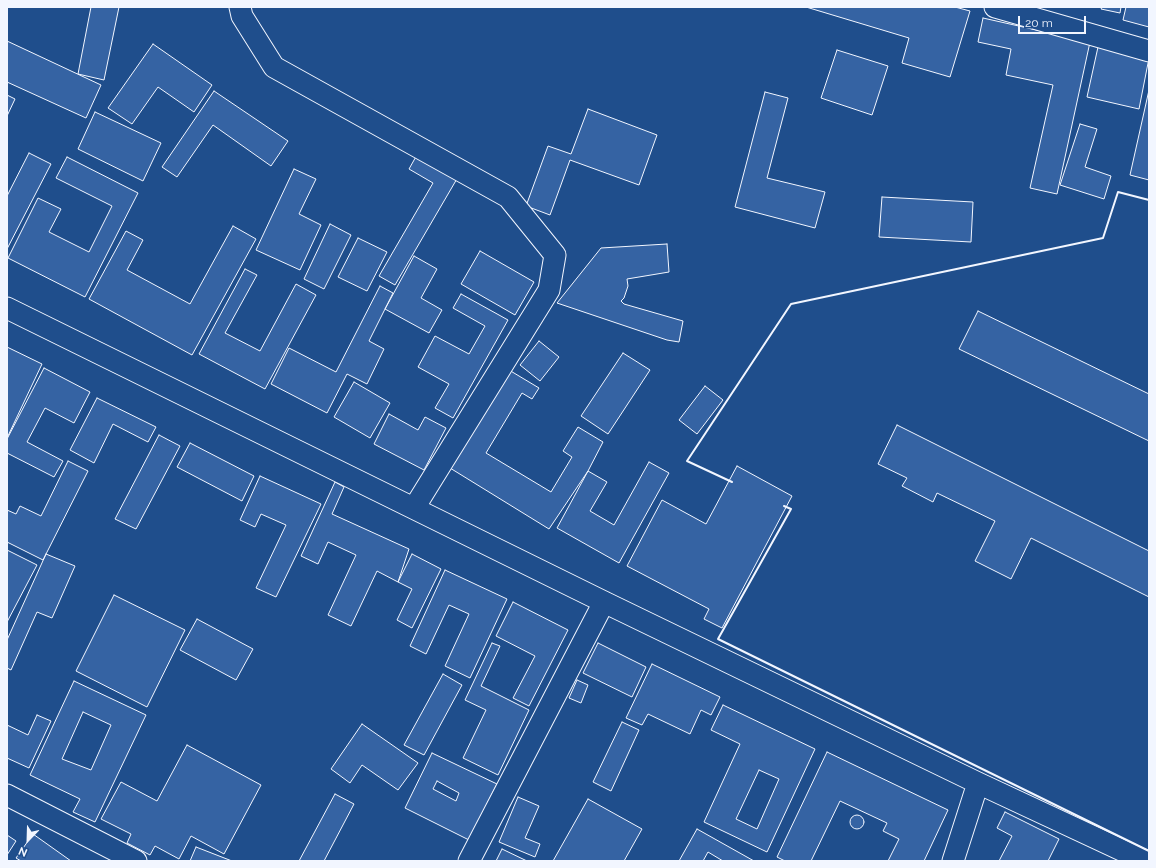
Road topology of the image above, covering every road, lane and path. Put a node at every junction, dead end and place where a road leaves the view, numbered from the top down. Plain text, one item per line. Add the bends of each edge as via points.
1 (240, 7) edge
2 (995, 7) edge
3 (1149, 51) edge
4 (7, 308) edge
5 (414, 508) junction
6 (604, 602) junction
7 (978, 783) junction
8 (7, 795) edge
9 (136, 861) edge
10 (469, 861) edge
11 (953, 861) edge
12 (1145, 861) edge

1 - 5 street via 242,16 274,66 508,197 555,255 549,290
2 - 3 street
4 - 5 street
5 - 6 street
6 - 7 street
6 - 10 street
7 - 11 street
7 - 12 street
8 - 9 street

